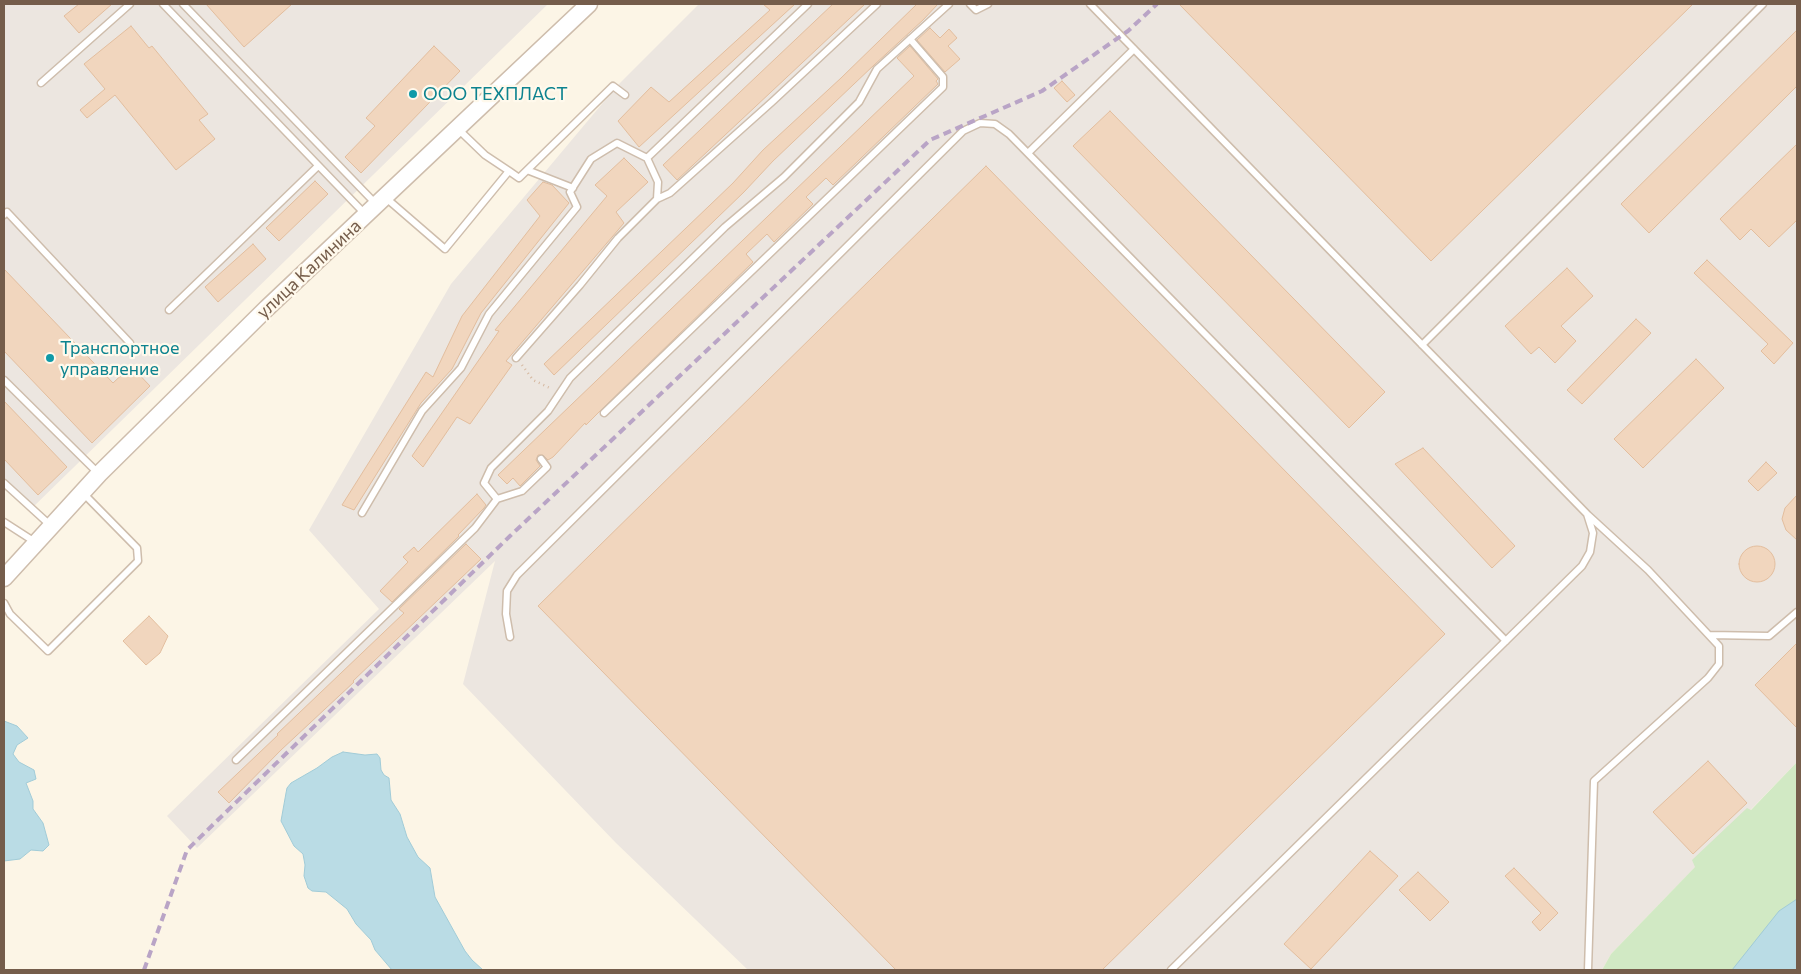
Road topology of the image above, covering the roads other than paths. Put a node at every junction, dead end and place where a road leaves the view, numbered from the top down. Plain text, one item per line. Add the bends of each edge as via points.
1 (130, 4) edge
2 (163, 4) edge
3 (183, 4) edge
4 (590, 4) edge
5 (808, 4) edge
6 (877, 4) edge
7 (949, 4) edge
8 (970, 4) edge
9 (988, 4) edge
10 (1090, 4) edge
11 (1763, 4) edge
12 (910, 39) junction
13 (1134, 49) junction
14 (41, 83) dead end
15 (625, 95) dead end
16 (458, 129) junction
17 (1028, 153) junction
18 (647, 158) junction
19 (318, 166) junction
20 (527, 170) junction
21 (509, 172) junction
22 (573, 188) junction
23 (657, 199) junction
24 (376, 206) junction
25 (4, 215) edge
26 (169, 310) dead end
27 (130, 343) dead end
28 (1422, 345) junction
29 (516, 358) road end
30 (4, 380) edge
31 (604, 413) dead end
32 (541, 459) dead end
33 (99, 474) junction
34 (4, 483) edge
35 (82, 492) junction
36 (497, 499) junction
37 (362, 513) dead end
38 (1587, 514) junction
39 (4, 522) edge
40 (51, 526) junction
41 (36, 542) junction
42 (4, 578) edge
43 (4, 602) edge
44 (1797, 612) edge
45 (1709, 635) junction
46 (510, 637) dead end
47 (1506, 641) junction
48 (236, 760) dead end
49 (1171, 970) edge
50 (1588, 970) edge

1 - 14 lane
2 - 19 lane
3 - 24 lane
4 - 16 street, улица Калинина
5 - 18 lane
6 - 23 lane via 670,193
7 - 12 lane
8 - 9 lane via 976,10
10 - 13 lane
11 - 28 lane
12 - 31 lane via 943,77 943,87
12 - 36 lane via 877,69 859,102 784,178 718,234 570,378 548,411 491,468 484,483
13 - 17 lane
13 - 28 lane
15 - 20 lane via 613,86
16 - 21 lane
16 - 24 street, улица Калинина
17 - 46 lane via 995,124 980,123 963,131 518,575 507,591
17 - 47 lane
18 - 22 lane via 617,142 591,159
18 - 23 lane via 658,182
19 - 24 lane
19 - 26 lane
20 - 21 lane via 519,178
20 - 22 lane
21 - 24 lane via 445,249
22 - 37 lane via 570,192 578,207 489,314 460,368 422,411
23 - 29 lane via 618,238
24 - 33 street, улица Калинина
25 - 27 lane via 7,212
28 - 38 lane
30 - 33 lane
32 - 36 lane via 547,467 522,491
33 - 35 street, улица Калинина
34 - 40 lane
35 - 40 street, улица Калинина
35 - 43 lane via 137,548 138,561 48,651 10,614
36 - 48 lane via 475,528
38 - 45 lane via 1648,570
38 - 47 lane via 1594,533 1590,552 1582,566
39 - 41 lane
40 - 41 street, улица Калинина
41 - 42 street, улица Калинина
44 - 45 lane via 1769,636
45 - 50 lane via 1719,646 1719,664 1708,678 1594,781
47 - 49 lane

